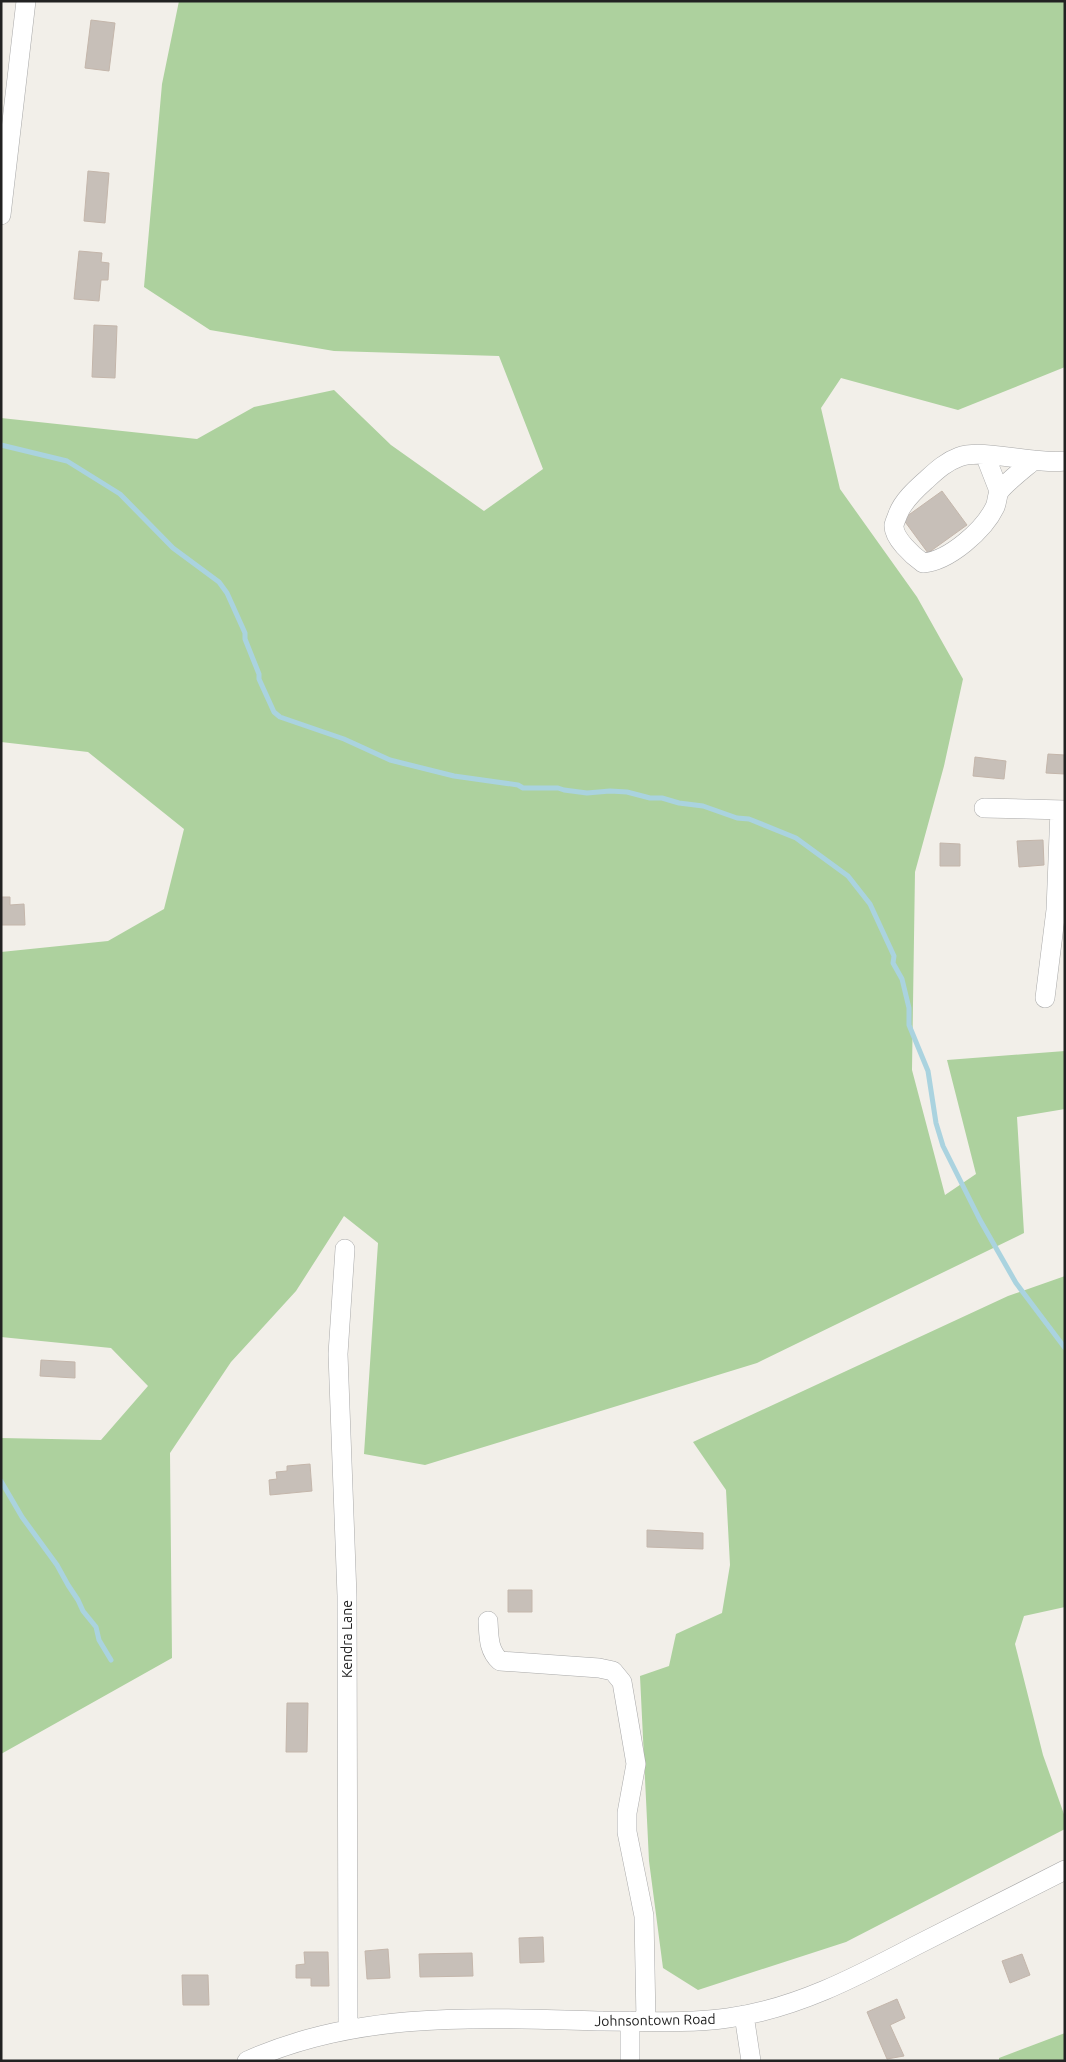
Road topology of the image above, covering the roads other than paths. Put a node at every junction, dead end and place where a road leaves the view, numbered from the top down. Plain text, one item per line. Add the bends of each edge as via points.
1 (26, 1) edge
2 (5, 152) edge
3 (2, 208) edge
4 (985, 455) junction
5 (1034, 460) junction
6 (1065, 461) edge
7 (999, 492) junction
8 (984, 808) dead end
9 (1062, 810) edge
10 (1045, 998) dead end
11 (345, 1249) dead end
12 (488, 1621) dead end
13 (1065, 1870) edge
14 (744, 2015) junction
15 (638, 2021) junction
16 (348, 2028) junction
17 (247, 2061) edge
18 (630, 2061) edge
19 (751, 2061) edge

1 - 2 street
2 - 3 street
4 - 5 street
4 - 7 street
4 - 7 street via 959,457 938,469 899,511 894,525 896,534 918,560 933,562 947,556 980,530 995,506
5 - 6 street
5 - 7 street
8 - 9 street
9 - 10 street via 1056,910
11 - 16 street, Kendra Lane via 338,1354 348,1596
12 - 15 street via 490,1647 500,1661 613,1670 622,1682 636,1764 627,1832 644,1916
13 - 14 street, Johnsontown Road via 829,1989
14 - 15 street, Johnsontown Road via 692,2022
14 - 19 street
15 - 16 street, Johnsontown Road via 484,2018 416,2020
15 - 18 street
16 - 17 street, Johnsontown Road via 308,2038

